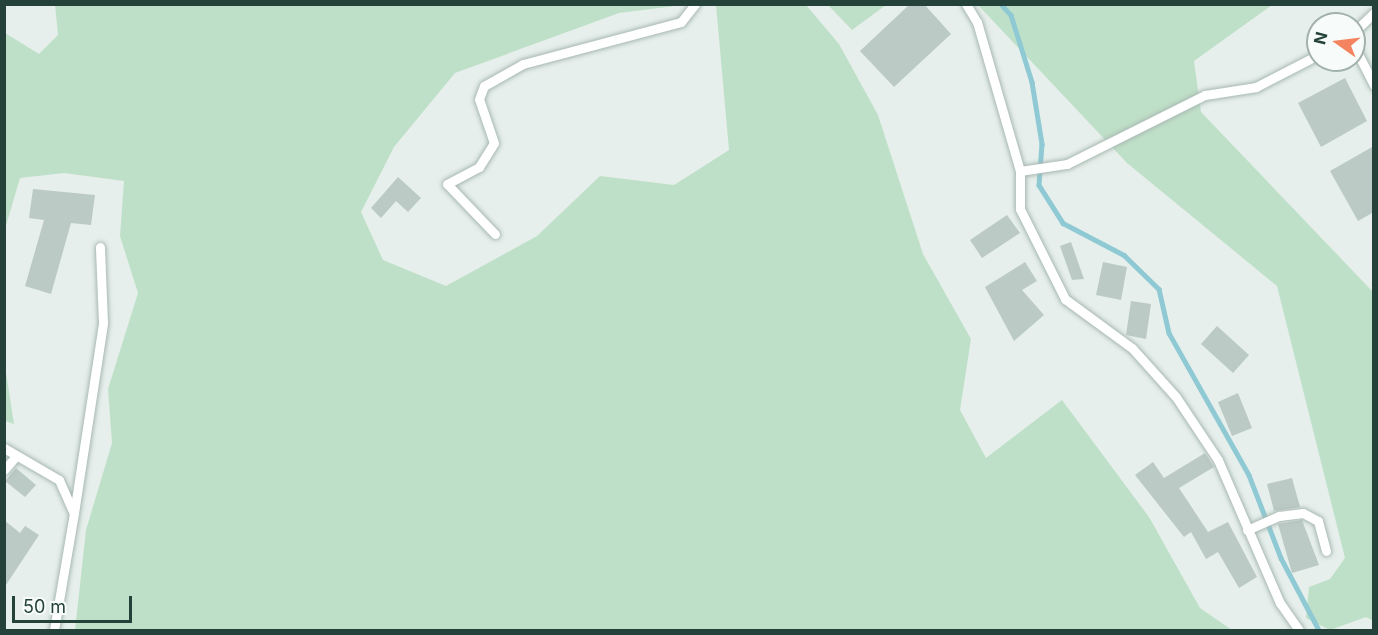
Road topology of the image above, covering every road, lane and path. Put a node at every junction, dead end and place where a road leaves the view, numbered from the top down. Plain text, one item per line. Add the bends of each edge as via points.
1 (695, 4) edge
2 (966, 4) edge
3 (1306, 61) edge
4 (1366, 69) edge
5 (1374, 85) edge
6 (1024, 170) junction
7 (495, 234) dead end
8 (100, 247) dead end
9 (4, 448) edge
10 (16, 456) junction
11 (4, 470) edge
12 (74, 513) junction
13 (1247, 530) junction
14 (1326, 551) dead end
15 (54, 630) edge
16 (1299, 630) edge

1 - 7 lane via 681,22 523,64 484,86 479,99 494,143 479,166 447,184
2 - 6 lane via 977,22
3 - 6 lane via 1256,87 1205,95 1122,140 1051,167
4 - 5 lane
6 - 13 lane via 1020,209 1065,299 1132,348 1176,397 1218,460
8 - 12 lane via 103,323
9 - 10 lane
10 - 11 lane
10 - 12 lane via 59,480
12 - 15 lane
13 - 14 lane via 1277,517 1303,513 1318,521
13 - 16 lane via 1280,603

